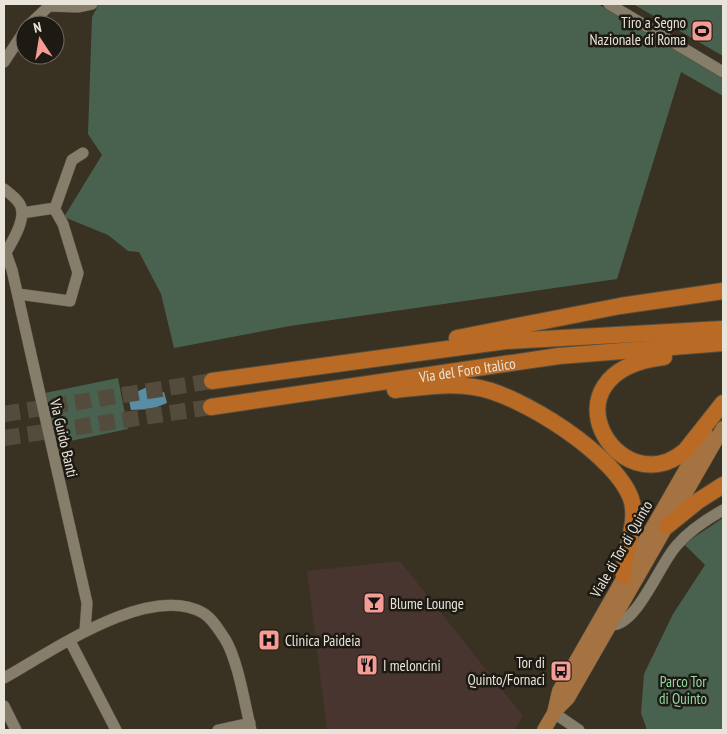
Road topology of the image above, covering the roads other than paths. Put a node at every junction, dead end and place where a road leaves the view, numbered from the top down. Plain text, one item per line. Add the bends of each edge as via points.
1 (92, 4) edge
2 (609, 4) edge
3 (40, 15) edge
4 (8, 44) edge
5 (4, 62) edge
6 (723, 72) edge
7 (83, 153) dead end
8 (4, 189) edge
9 (54, 208) junction
10 (22, 213) junction
11 (5, 254) edge
12 (723, 290) edge
13 (18, 294) junction
14 (723, 329) edge
15 (713, 344) edge
16 (338, 362) junction
17 (212, 380) tunnel mouth
18 (268, 399) junction
19 (723, 403) edge
20 (212, 407) tunnel mouth
21 (723, 428) edge
22 (723, 485) edge
23 (723, 510) edge
24 (667, 526) junction
25 (624, 576) junction
26 (648, 590) junction
27 (628, 594) junction
28 (611, 625) junction
29 (85, 631) junction
30 (70, 641) junction
31 (4, 678) edge
32 (4, 706) edge
33 (554, 713) junction
34 (250, 727) edge
35 (16, 730) edge
36 (116, 730) edge
37 (218, 730) edge
38 (544, 730) edge
39 (579, 730) edge

1 - 3 street via 49,6
2 - 6 street
4 - 5 street
7 - 9 street via 72,160
8 - 10 street via 20,204
9 - 10 street
9 - 13 street via 63,224 78,273 70,302
10 - 11 street
11 - 13 street, Via Guido Banti
12 - 16 highway via 571,315
13 - 29 street, Via Guido Banti via 87,603
14 - 16 highway, Via del Foro Italico via 470,345
15 - 18 highway, Via del Foro Italico via 559,356
15 - 19 highway via 634,362 606,384 597,411 605,439 622,456 641,463 660,462 685,451
16 - 17 highway, Via del Foro Italico
18 - 20 highway, Via del Foro Italico
18 - 25 highway via 457,386 475,387 510,397 536,410 592,451 623,484 632,502 633,518
19 - 25 main road, Viale di Tor di Quinto
21 - 24 main road, Viale di Tor di Quinto
22 - 24 highway
23 - 26 street via 677,545
24 - 27 main road, Viale di Tor di Quinto
25 - 33 main road, Viale di Tor di Quinto via 559,691
26 - 27 street via 637,595
26 - 28 street via 626,620 619,625
27 - 28 main road, Viale di Tor di Quinto
28 - 33 main road, Viale di Tor di Quinto via 568,698
29 - 30 street
29 - 34 street via 118,617 158,606 186,607 201,612 227,644
30 - 31 street
30 - 36 street
32 - 35 street
33 - 38 main road, Viale di Tor di Quinto
33 - 39 street
34 - 37 street

